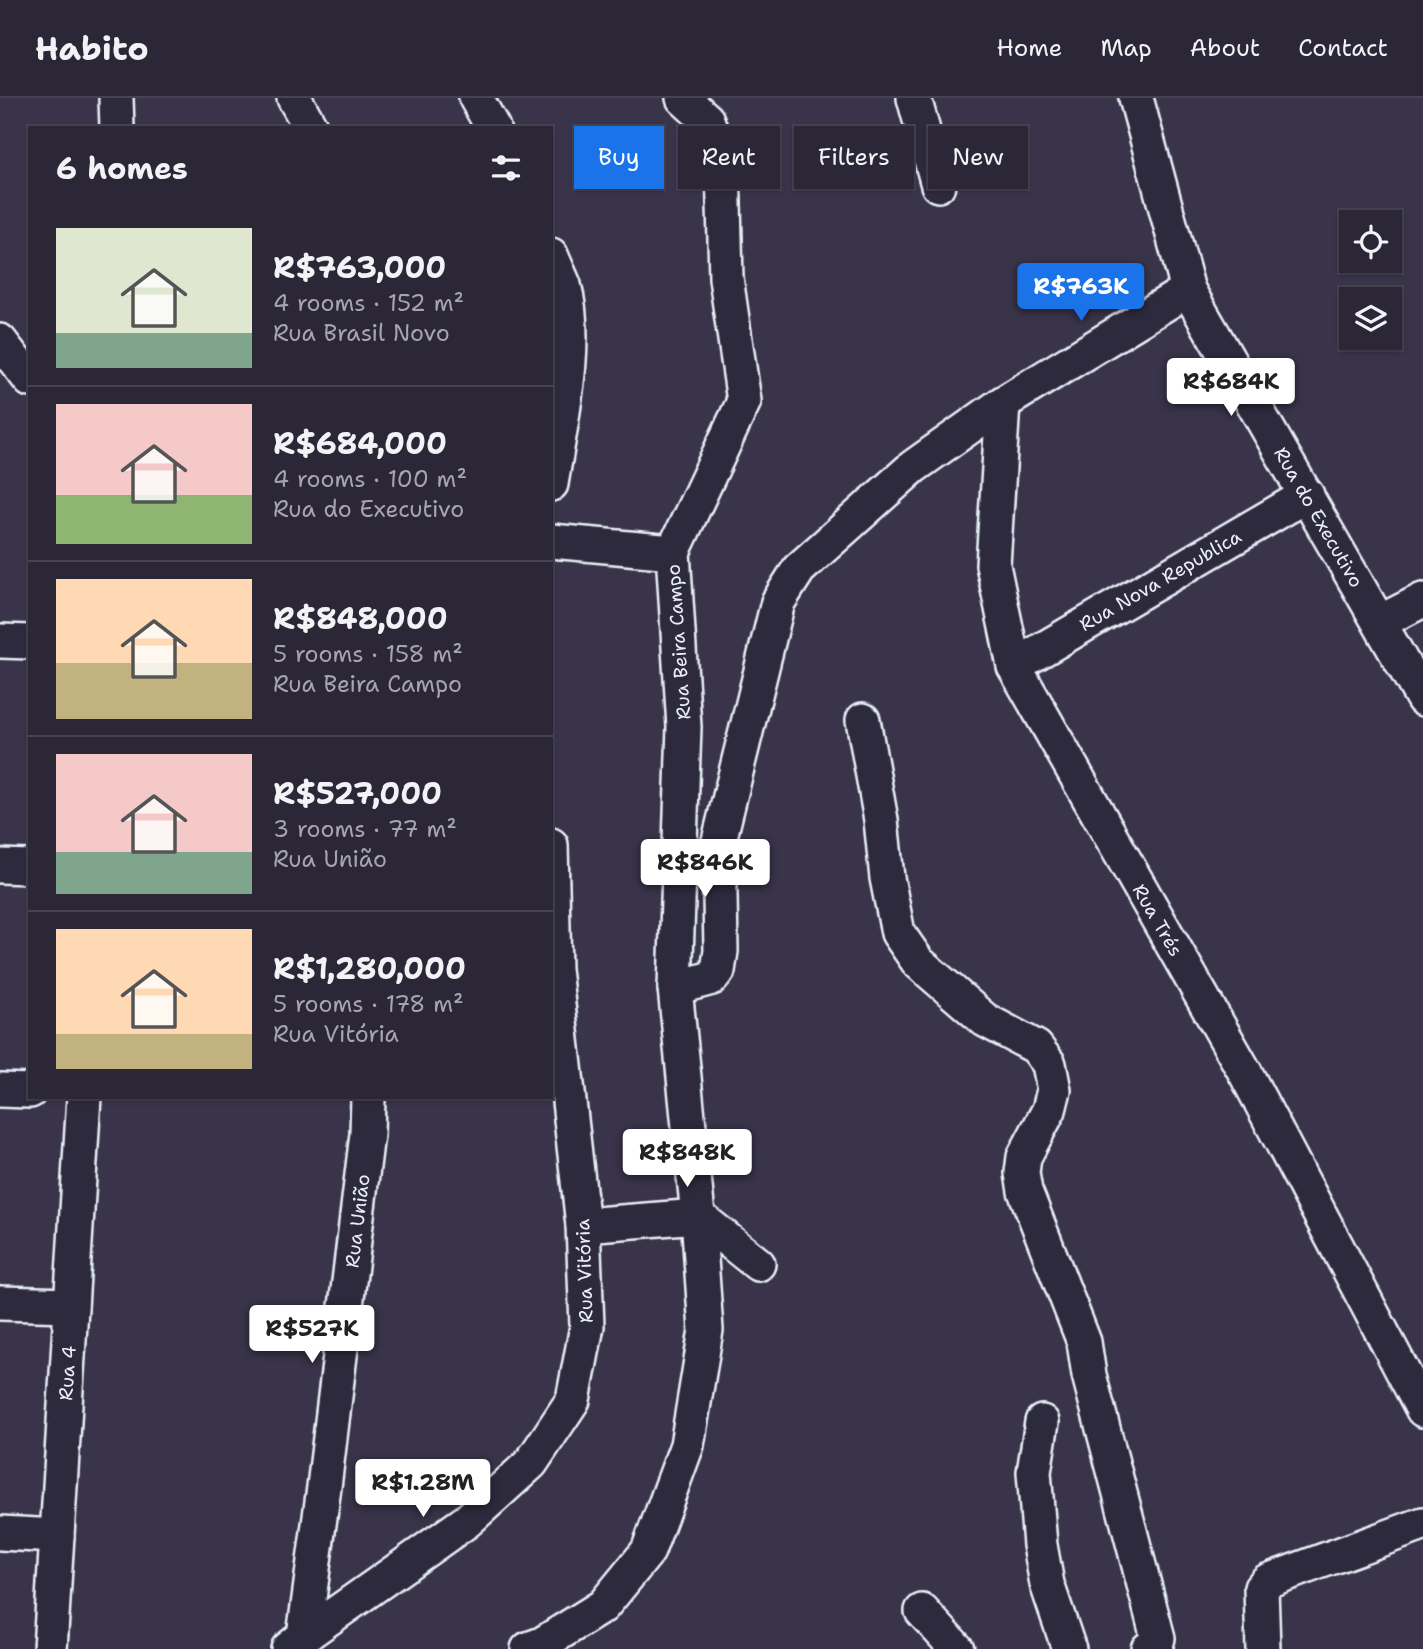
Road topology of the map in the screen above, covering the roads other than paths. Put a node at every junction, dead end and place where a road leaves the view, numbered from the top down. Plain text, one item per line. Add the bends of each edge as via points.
1 (116, 98) edge
2 (294, 98) edge
3 (476, 98) edge
4 (683, 98) edge
5 (914, 98) edge
6 (1136, 98) edge
7 (117, 126) edge
8 (310, 126) edge
9 (492, 126) edge
10 (928, 149) edge
11 (553, 260) edge
12 (1188, 290) junction
13 (0, 341) edge
14 (28, 377) edge
15 (1003, 403) junction
16 (553, 472) edge
17 (1307, 495) junction
18 (553, 541) edge
19 (673, 552) junction
20 (1423, 600) edge
21 (1380, 622) junction
22 (0, 641) edge
23 (28, 642) edge
24 (1014, 666) junction
25 (1423, 699) edge
26 (863, 720) dead end
27 (0, 866) edge
28 (28, 867) edge
29 (553, 968) edge
30 (675, 988) junction
31 (0, 1090) edge
32 (28, 1091) edge
33 (85, 1099) edge
34 (368, 1099) edge
35 (698, 1216) junction
36 (583, 1225) junction
37 (758, 1264) dead end
38 (0, 1303) edge
39 (71, 1305) junction
40 (1423, 1410) edge
41 (1042, 1422) dead end
42 (1423, 1524) edge
43 (0, 1533) edge
44 (57, 1536) junction
45 (922, 1611) dead end
46 (296, 1642) edge
47 (50, 1649) edge
48 (528, 1649) edge
49 (957, 1649) edge
50 (1069, 1649) edge
51 (1148, 1649) edge
52 (1263, 1649) edge

1 - 7 street
2 - 8 street
3 - 9 street
4 - 19 street, Rua Beira Campo via 707,120 723,165 726,278 744,401
5 - 10 street
6 - 12 street, Rua do Executivo
11 - 16 street via 564,286 571,334
12 - 15 street
12 - 17 street, Rua do Executivo
13 - 14 street
15 - 24 street, Rua Trés via 993,565
15 - 30 street via 903,476 799,569 778,602 719,841 718,971 712,978
17 - 21 street, Rua do Executivo
17 - 24 street, Rua Nova Republica
18 - 19 street
19 - 30 street, Rua Beira Campo via 684,727
20 - 21 street
21 - 25 street, Rua do Executivo
22 - 23 street
24 - 40 street, Rua Trés via 1246,1074
26 - 51 street via 898,933 918,962 985,1020 1036,1047 1049,1064 1054,1090 1049,1110 1024,1157 1023,1182 1084,1342 1158,1638
27 - 28 street
29 - 36 street, Rua Vitória
30 - 35 street, Rua Beira Campo
31 - 32 street
33 - 39 street, Rua 4
34 - 46 street, Rua União via 326,1474
35 - 36 street
35 - 37 street
35 - 48 street, Rua Beira Campo via 706,1329 687,1444 648,1551 603,1606
36 - 46 street, Rua Vitória via 587,1326 573,1400 531,1463 467,1521
38 - 39 street
39 - 44 street, Rua 4
41 - 50 street via 1034,1472 1040,1545 1047,1584
42 - 52 street via 1267,1581 1261,1588
43 - 44 street
44 - 47 street, Rua 4
45 - 49 street

